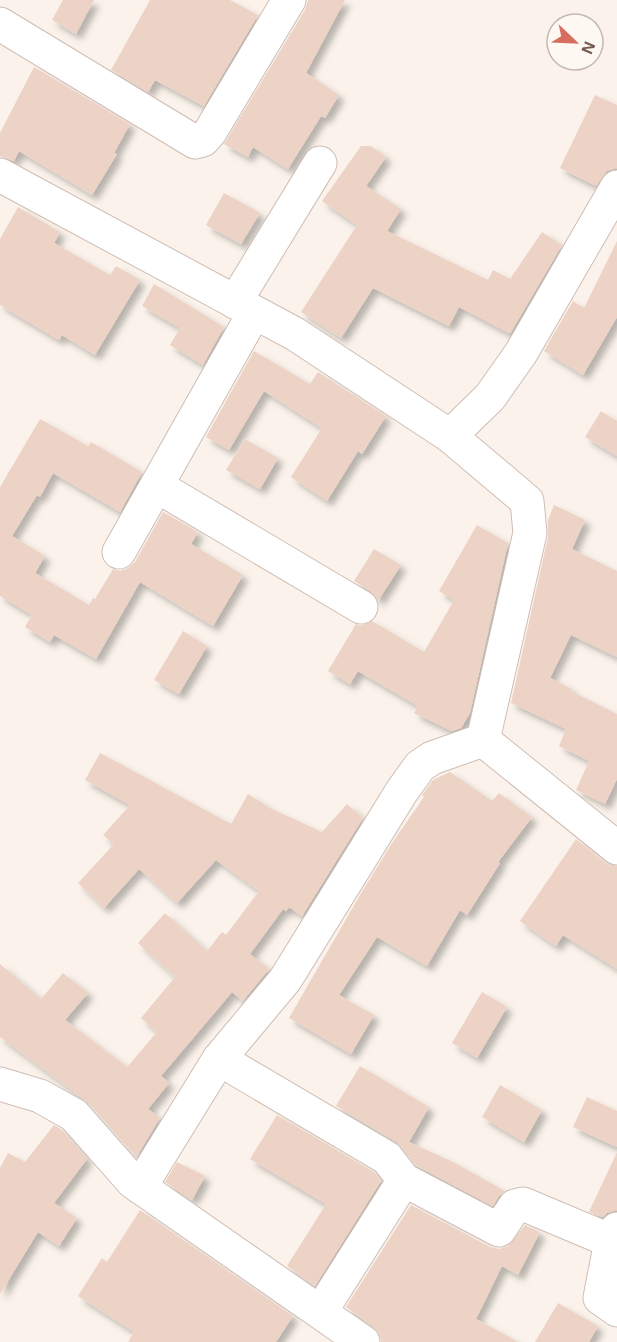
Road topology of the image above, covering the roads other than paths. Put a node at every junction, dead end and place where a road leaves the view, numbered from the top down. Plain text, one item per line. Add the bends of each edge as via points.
1 (290, 0) edge
2 (0, 24) edge
3 (320, 164) dead end
4 (0, 175) edge
5 (617, 187) edge
6 (244, 308) junction
7 (450, 436) junction
8 (157, 486) junction
9 (120, 552) dead end
10 (361, 608) dead end
11 (483, 740) junction
12 (617, 848) edge
13 (219, 1059) junction
14 (0, 1084) edge
15 (404, 1180) junction
16 (140, 1187) junction
17 (614, 1235) edge
18 (617, 1310) edge
19 (321, 1311) junction
20 (363, 1342) edge

1 - 2 street via 210,132 195,142
3 - 6 street
4 - 6 street
5 - 7 street via 521,353 490,397
6 - 7 street via 295,334
6 - 8 street
7 - 11 street via 527,501 530,533
8 - 9 street
8 - 10 street
11 - 12 street
11 - 13 street via 420,766 285,980
13 - 15 street via 387,1158
13 - 16 street
14 - 16 street via 40,1096 74,1115
15 - 17 street via 499,1230 515,1206 524,1204
15 - 19 street
16 - 19 street
17 - 18 street via 600,1298
19 - 20 street

